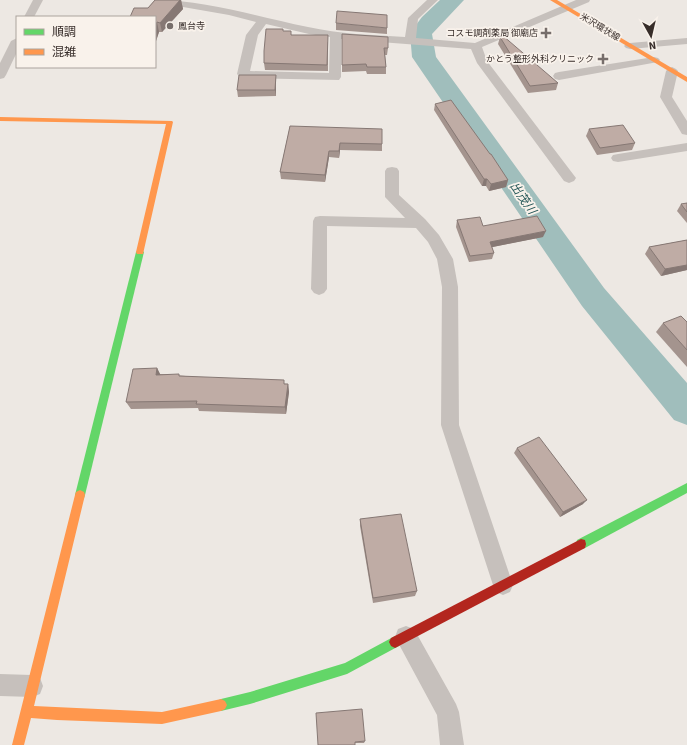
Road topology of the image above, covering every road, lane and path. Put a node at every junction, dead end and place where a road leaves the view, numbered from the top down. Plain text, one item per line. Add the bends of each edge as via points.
1 (38, 0) edge
2 (160, 0) edge
3 (433, 0) edge
4 (553, 0) edge
5 (585, 0) edge
6 (566, 8) junction
7 (30, 16) edge
8 (263, 20) junction
9 (336, 35) junction
10 (410, 40) junction
11 (687, 41) edge
12 (16, 43) edge
13 (476, 46) junction
14 (630, 46) junction
15 (654, 60) junction
16 (672, 71) junction
17 (0, 75) edge
18 (559, 76) dead end
19 (687, 80) edge
20 (0, 119) edge
21 (687, 131) edge
22 (687, 147) edge
23 (618, 158) dead end
24 (392, 170) dead end
25 (569, 178) dead end
26 (420, 223) junction
27 (319, 289) dead end
28 (687, 488) edge
29 (503, 585) junction
30 (406, 637) junction
31 (0, 685) edge
32 (32, 686) junction
33 (26, 711) junction
34 (18, 745) edge
35 (452, 745) edge

1 - 7 street
2 - 8 street via 234,9
3 - 10 street via 413,18
4 - 6 street, 米沢環状線
5 - 6 street
6 - 13 street
6 - 14 street, 米沢環状線
8 - 9 street
8 - 9 street via 252,35 243,74 334,77
9 - 10 street
10 - 13 street
11 - 14 street
12 - 17 street
13 - 25 street via 481,61
14 - 15 street, 米沢環状線
15 - 16 street, 米沢環状線
15 - 18 street
16 - 19 street, 米沢環状線
16 - 21 street via 666,97
20 - 32 street via 170,122 131,290
22 - 23 street
24 - 26 street via 392,197
26 - 27 street via 320,221
26 - 29 street via 434,239 445,259 450,286 450,425
28 - 29 street
29 - 30 street
30 - 33 street via 347,668 250,698 162,718
30 - 35 street via 448,712
31 - 32 street
32 - 33 street
33 - 34 street

